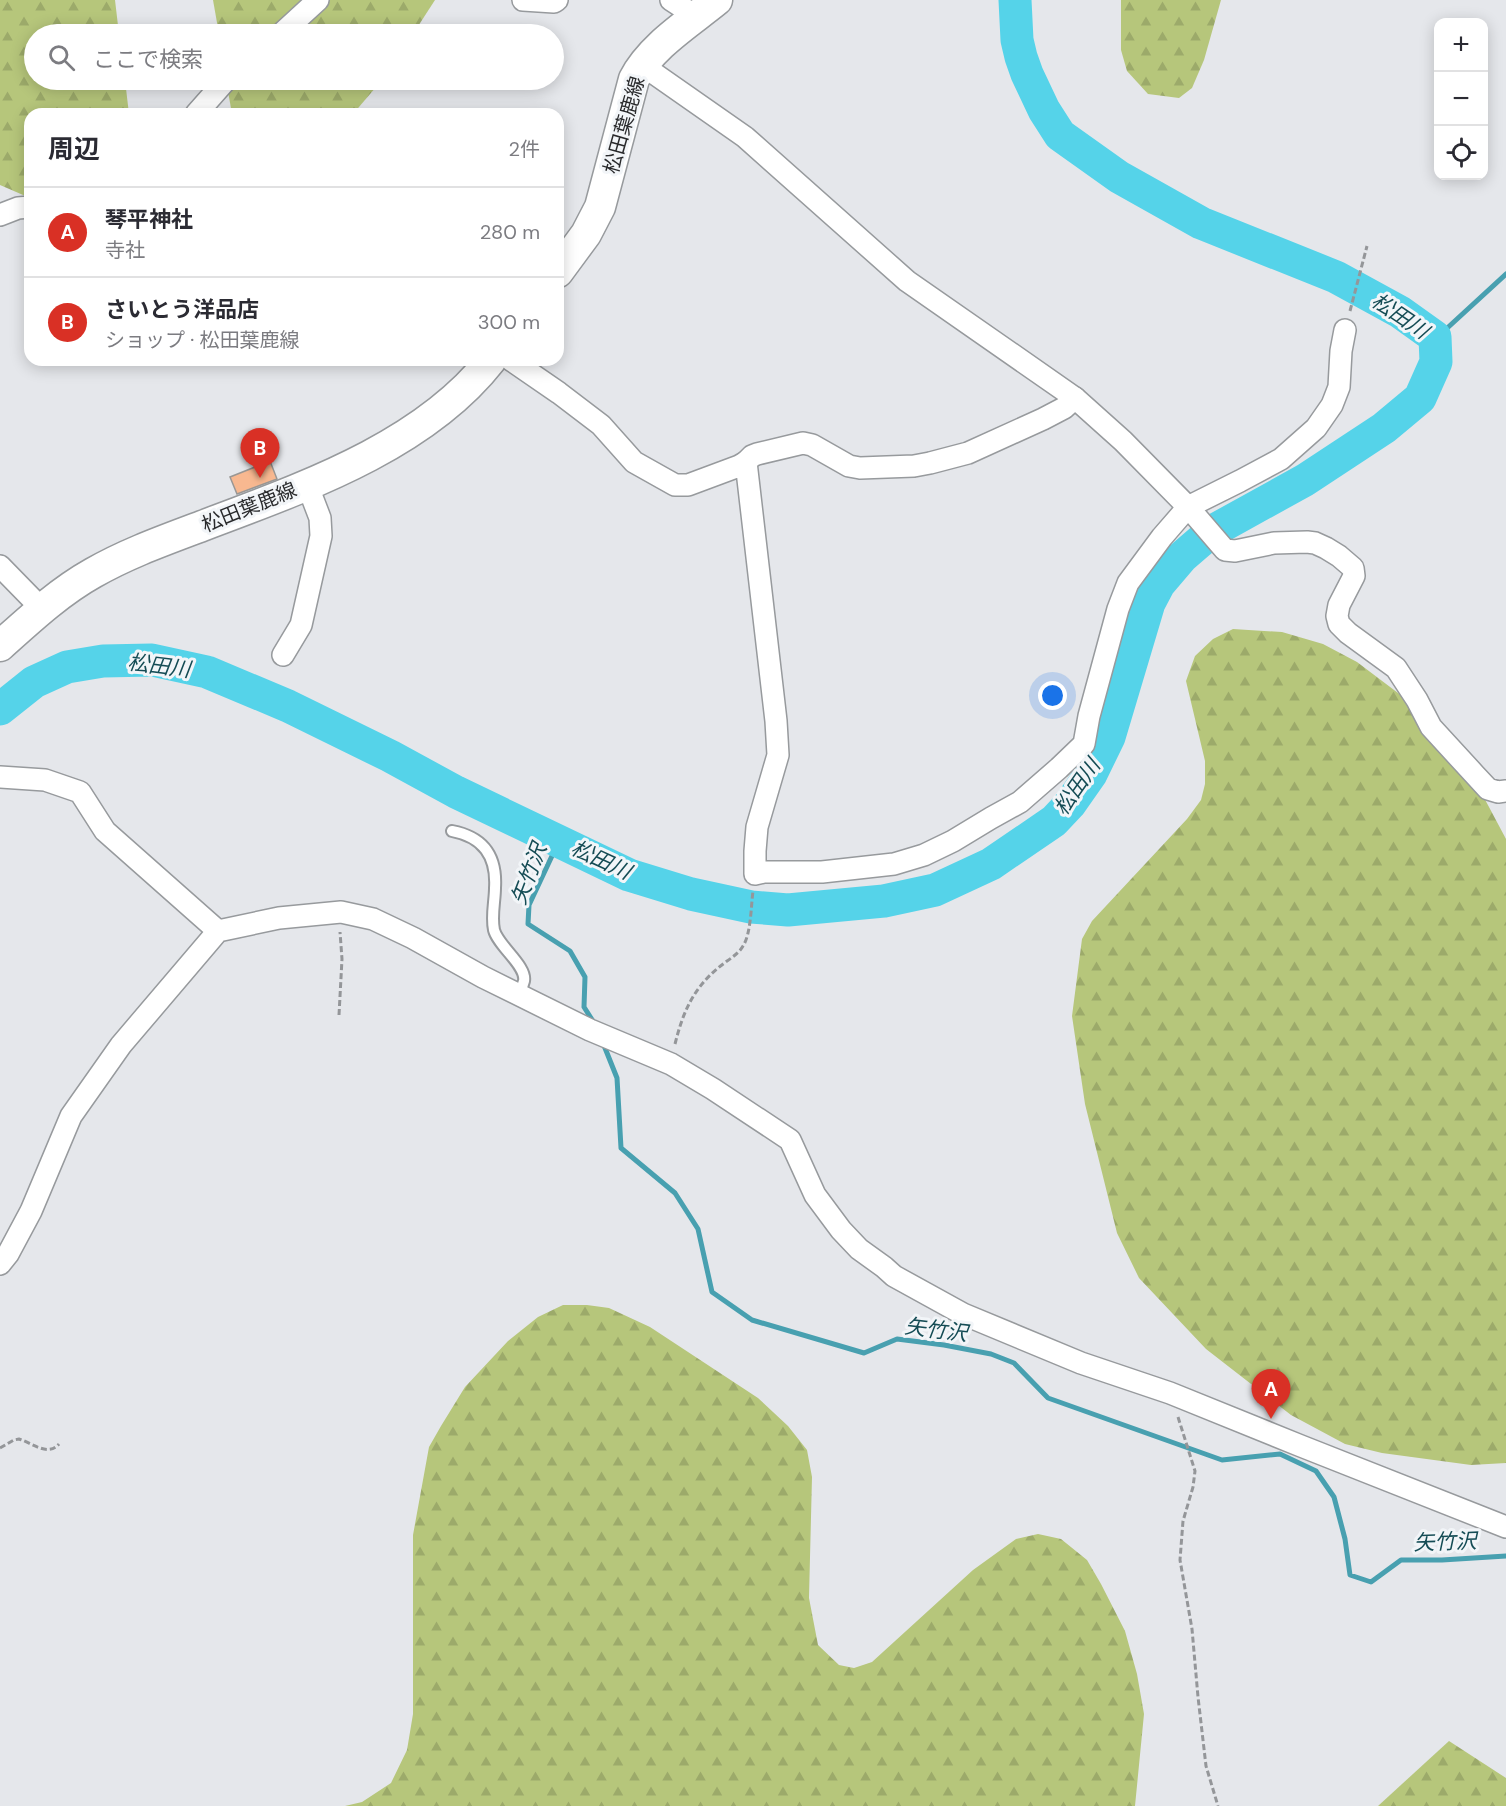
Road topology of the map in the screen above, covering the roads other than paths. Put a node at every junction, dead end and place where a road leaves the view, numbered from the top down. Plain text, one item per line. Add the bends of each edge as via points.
1 (318, 0) edge
2 (523, 0) edge
3 (557, 0) edge
4 (671, 0) edge
5 (707, 8) edge
6 (292, 24) edge
7 (642, 65) junction
8 (217, 90) edge
9 (201, 108) edge
10 (24, 208) edge
11 (0, 215) edge
12 (564, 264) edge
13 (1345, 330) road end
14 (486, 366) edge
15 (520, 366) edge
16 (1076, 398) junction
17 (746, 462) junction
18 (307, 484) junction
19 (1189, 509) junction
20 (0, 566) edge
21 (42, 609) junction
22 (0, 646) edge
23 (283, 655) dead end
24 (0, 777) edge
25 (1506, 791) edge
26 (452, 831) dead end
27 (218, 931) junction
28 (519, 994) junction
29 (0, 1264) edge
30 (1506, 1527) edge

1 - 6 street
2 - 3 street
4 - 5 street
5 - 7 main road, 松田葉鹿線
7 - 12 main road, 松田葉鹿線 via 634,79 600,207
7 - 16 street via 745,137 907,281
8 - 9 street
10 - 11 street
13 - 19 street via 1339,387 1316,428 1281,459
14 - 18 main road, 松田葉鹿線 via 443,407 406,434
15 - 17 street via 600,425 634,462 675,485 688,485
16 - 17 street via 1043,419 968,453 930,463 860,468 803,443 757,454
16 - 19 street
17 - 19 street via 778,755 757,827 755,874 894,864 924,855 953,842 1036,789 1084,744 1128,583 1162,537
18 - 21 main road, 松田葉鹿線 via 128,556 92,573
18 - 23 street via 320,518 321,536 301,626
19 - 25 street via 1228,552 1274,543 1315,543 1353,568 1354,576 1339,605 1339,624 1396,668 1431,728 1488,789
20 - 21 street
21 - 22 main road, 松田葉鹿線
24 - 27 street via 45,780 80,792 105,831
26 - 28 lane via 472,837 490,857 495,874 495,931 523,971 525,980
27 - 28 street via 279,918 338,912 365,917
27 - 29 street via 121,1044 71,1116 31,1212
28 - 30 street via 671,1064 790,1140 815,1195 859,1249 894,1276 963,1314

